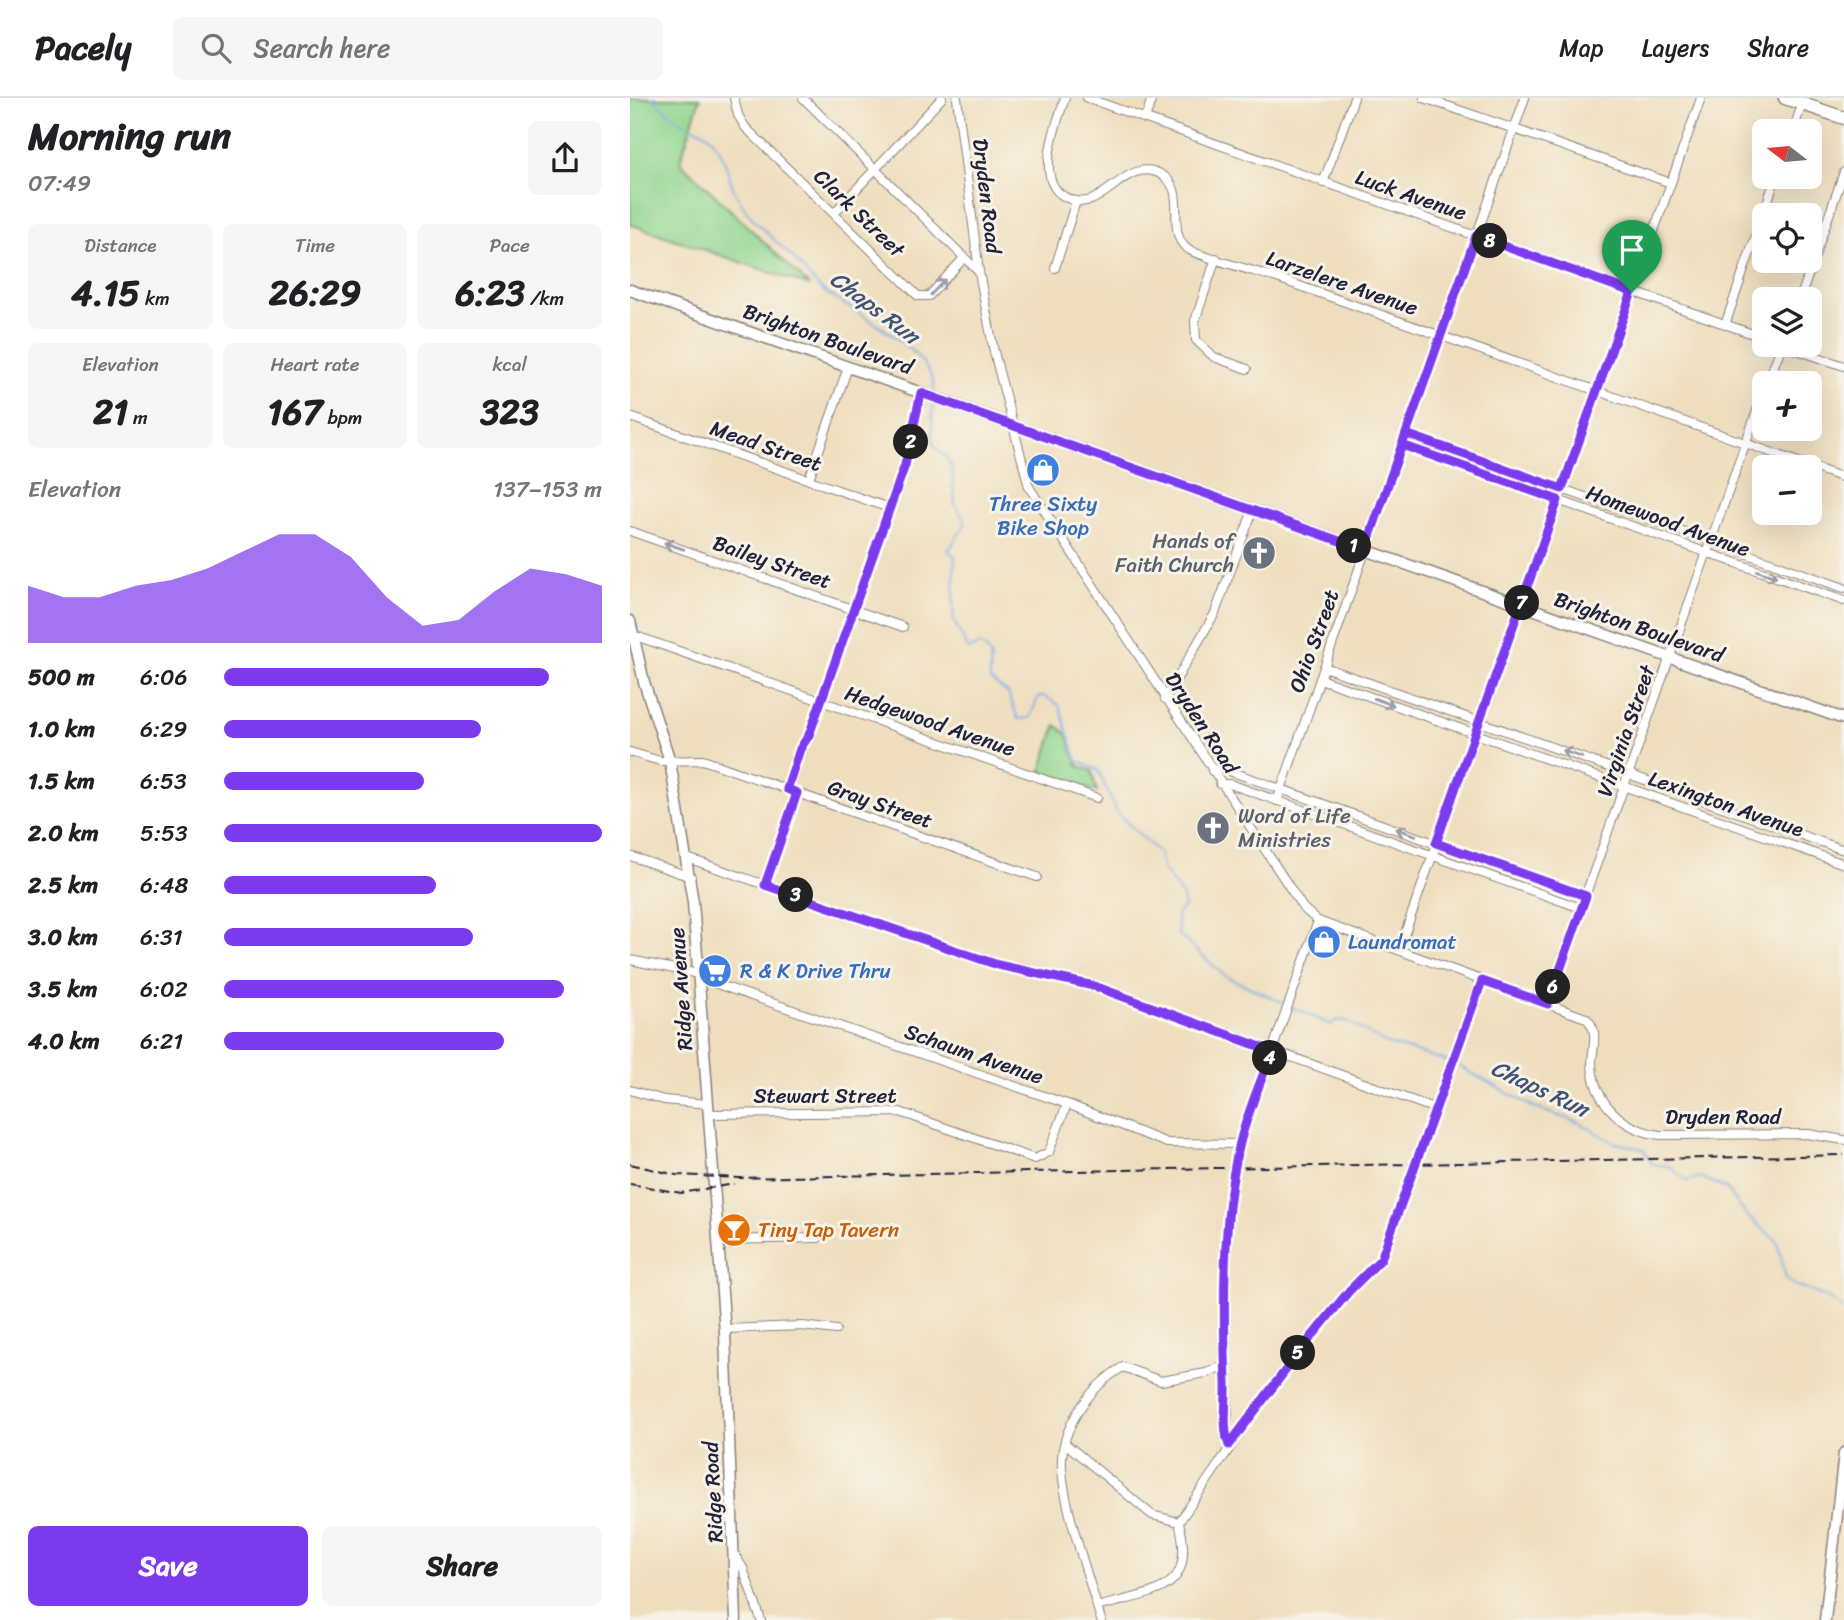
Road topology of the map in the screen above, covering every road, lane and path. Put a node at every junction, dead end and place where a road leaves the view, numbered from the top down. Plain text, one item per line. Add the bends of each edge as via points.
1 (734, 98) edge
2 (803, 98) edge
3 (942, 98) edge
4 (957, 98) edge
5 (1065, 98) edge
6 (1087, 98) edge
7 (1152, 98) edge
8 (1354, 98) edge
9 (1424, 98) edge
10 (1525, 98) edge
11 (1701, 98) edge
12 (1796, 101) edge
13 (1844, 118) edge
14 (1145, 119) junction
15 (1794, 119) edge
16 (1514, 129) junction
17 (875, 169) junction
18 (1844, 172) edge
19 (1323, 183) junction
20 (1671, 183) junction
21 (1772, 189) edge
22 (1076, 201) junction
23 (834, 213) junction
24 (1476, 236) junction
25 (964, 258) junction
26 (1216, 258) junction
27 (1055, 268) dead end
28 (979, 272) junction
29 (1804, 287) edge
30 (630, 290) edge
31 (1632, 292) junction
32 (1724, 325) junction
33 (1752, 334) edge
34 (1441, 336) junction
35 (1817, 357) edge
36 (1844, 366) edge
37 (848, 367) junction
38 (1247, 369) dead end
39 (1596, 391) junction
40 (925, 394) junction
41 (630, 417) edge
42 (1012, 425) junction
43 (1752, 426) edge
44 (1406, 434) junction
45 (1746, 444) junction
46 (1402, 445) junction
47 (1844, 478) edge
48 (809, 479) junction
49 (1562, 489) junction
50 (1558, 500) junction
51 (889, 509) junction
52 (1253, 510) junction
53 (630, 531) edge
54 (1710, 541) junction
55 (1365, 550) junction
56 (1706, 553) junction
57 (1844, 588) edge
58 (1844, 601) edge
59 (1521, 605) junction
60 (854, 609) junction
61 (630, 621) edge
62 (903, 627) dead end
63 (633, 635) junction
64 (1670, 658) junction
65 (1324, 667) junction
66 (1320, 679) junction
67 (1166, 699) junction
68 (821, 701) junction
69 (1844, 719) edge
70 (1479, 721) junction
71 (1475, 735) junction
72 (630, 752) edge
73 (670, 761) junction
74 (1212, 771) junction
75 (1629, 774) junction
76 (1220, 784) junction
77 (1625, 787) junction
78 (787, 789) junction
79 (1282, 789) junction
80 (797, 793) junction
81 (1097, 798) dead end
82 (1277, 801) junction
83 (1436, 843) junction
84 (1844, 850) edge
85 (630, 856) edge
86 (1432, 856) junction
87 (687, 858) junction
88 (1844, 864) edge
89 (691, 877) junction
90 (1037, 877) dead end
91 (765, 885) junction
92 (1586, 896) junction
93 (1581, 908) junction
94 (1318, 921) junction
95 (1399, 950) junction
96 (630, 960) edge
97 (699, 976) junction
98 (1482, 981) junction
99 (1548, 1004) junction
100 (1272, 1051) junction
101 (630, 1090) edge
102 (1067, 1104) junction
103 (708, 1109) junction
104 (1436, 1109) junction
105 (1844, 1140) edge
106 (1239, 1144) junction
107 (818, 1238) dead end
108 (717, 1240) junction
109 (724, 1329) junction
110 (836, 1330) dead end
111 (726, 1362) joint
112 (1226, 1365) junction
113 (1066, 1444) junction
114 (1229, 1445) junction
115 (1844, 1453) edge
116 (1179, 1522) junction
117 (735, 1555) junction
118 (1097, 1606) junction
119 (736, 1620) edge
120 (761, 1620) edge
121 (1101, 1620) edge
122 (1825, 1620) edge

1 - 23 street, Clark Street via 745,127
2 - 17 street
3 - 17 street
4 - 28 street, Dryden Road
5 - 22 street via 1052,134 1050,176 1057,192
6 - 14 street, Luck Avenue
7 - 14 street
8 - 19 street
9 - 16 street
10 - 16 street, Ohio Street
11 - 20 street
12 - 13 main road
12 - 15 street
14 - 19 street, Luck Avenue
16 - 20 street
16 - 24 street, Ohio Street
17 - 23 street
17 - 25 street
18 - 29 street
19 - 24 street, Luck Avenue
20 - 31 street
21 - 32 street
22 - 26 street, Larzelere Avenue via 1088,201 1131,173 1153,171 1174,188 1177,230 1185,248
22 - 27 street
23 -> 25 street, Clark Street via 918,296 929,296
24 - 31 street, Luck Avenue
24 - 34 street, Ohio Street
25 - 28 street
26 - 34 street, Larzelere Avenue
26 - 38 street via 1195,321 1196,340 1214,357
28 - 42 street, Dryden Road
30 - 37 street, Brighton Boulevard
31 - 32 street, Luck Avenue
31 - 39 street
32 - 33 street, Luck Avenue
34 - 39 street, Larzelere Avenue
34 - 44 street, Ohio Street
35 - 36 street
37 - 40 street, Brighton Boulevard
37 - 48 street
39 - 45 street, Larzelere Avenue
39 - 49 street
40 - 42 street, Brighton Boulevard
40 - 51 street
41 - 48 street, Mead Street
42 - 52 street, Brighton Boulevard
42 - 67 street, Dryden Road via 1029,487
43 - 45 street, Virginia Street
44 - 46 street, Ohio Street
44 - 49 street, Homewood Avenue
45 - 47 street, Larzelere Avenue
45 - 54 street, Virginia Street
46 - 50 street, Homewood Avenue
46 - 55 street, Ohio Street
48 - 51 street, Mead Street
49 - 50 street
49 - 54 street, Homewood Avenue
50 - 56 street, Homewood Avenue
50 - 59 street
51 - 60 street
52 - 55 street, Brighton Boulevard
52 - 67 street via 1216,613
60 -> 53 street, Bailey Street
54 - 56 street, Virginia Street
54 - 57 street, Homewood Avenue
55 - 59 street, Brighton Boulevard
55 - 65 street, Ohio Street
56 -> 58 street, Homewood Avenue
56 - 64 street, Virginia Street
59 - 64 street, Brighton Boulevard
59 - 70 street
60 - 62 street, Bailey Street
60 - 68 street
61 - 63 street, Ridge Avenue
63 - 68 street, Hedgewood Avenue
63 - 73 street, Ridge Avenue
64 - 69 street, Brighton Boulevard
64 - 75 street, Virginia Street
65 - 66 street, Ohio Street
65 - 70 street, Lexington Avenue
66 -> 71 street, Lexington Avenue
66 - 79 street, Ohio Street
67 - 74 street, Dryden Road
68 - 78 street
68 - 81 street, Hedgewood Avenue
70 - 71 street
75 -> 70 street, Lexington Avenue
71 - 77 street, Lexington Avenue
71 - 83 street
72 - 73 street, Gray Street
73 - 78 street, Gray Street via 703,760
73 - 87 street, Ridge Avenue
74 - 76 street, Dryden Road
74 - 79 street via 1220,768
75 - 77 street, Virginia Street
75 - 84 street, Lexington Avenue
76 - 82 street
76 - 94 street, Dryden Road via 1303,908
77 - 88 street, Lexington Avenue
77 - 92 street, Virginia Street
78 - 80 street, Gray Street
79 - 82 street, Ohio Street
83 -> 79 street
80 - 90 street, Gray Street
80 - 91 street
82 - 86 street
83 - 86 street
83 - 92 street
85 - 89 street
86 - 93 street
86 - 95 street
87 - 89 street, Ridge Avenue
87 - 91 street
89 - 97 street, Ridge Avenue
91 - 100 street via 998,965 1094,986
92 - 93 street, Virginia Street
93 - 99 street, Virginia Street
94 - 95 street, Dryden Road
94 - 100 street
95 - 98 street, Dryden Road
96 - 97 street, Schaum Avenue
97 - 102 street, Schaum Avenue
97 - 103 street, Ridge Avenue
98 - 99 street, Dryden Road
98 - 104 street
99 - 105 street, Dryden Road via 1591,1022 1597,1090 1615,1115 1637,1130 1660,1135 1808,1134
100 - 104 street
100 - 106 street
101 - 103 street, Stewart Street
102 - 103 street, Stewart Street via 1049,1152 1035,1159 900,1112
102 - 106 street, Schaum Avenue via 1167,1143
103 - 108 street, Ridge Avenue
104 - 114 street via 1381,1259 1277,1379
106 - 112 street via 1224,1292
107 - 108 street
108 - 109 street, Ridge Avenue
109 - 110 street via 802,1326
109 - 111 street, Ridge Avenue
111 - 117 street, Ridge Road
112 - 113 street via 1161,1381 1126,1367 1112,1373 1085,1401
112 - 114 street via 1225,1434
113 - 116 street via 1152,1515
113 - 118 street via 1064,1484
114 - 116 street
115 - 122 street
116 - 118 street via 1185,1560 1178,1576 1162,1587
117 - 119 street, Ridge Road
117 - 120 street
118 - 121 street

